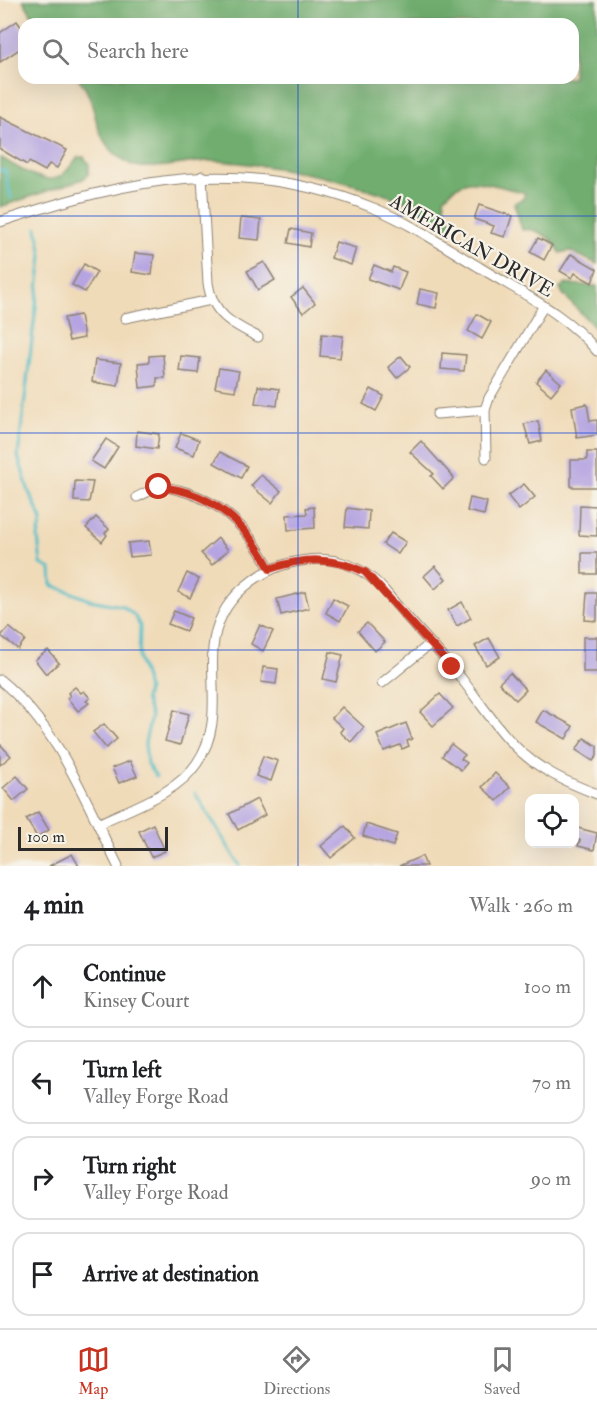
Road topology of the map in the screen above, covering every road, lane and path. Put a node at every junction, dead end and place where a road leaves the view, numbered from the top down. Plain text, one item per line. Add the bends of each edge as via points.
1 (202, 176) junction
2 (0, 222) edge
3 (211, 300) junction
4 (543, 307) junction
5 (125, 318) dead end
6 (258, 338) dead end
7 (597, 351) edge
8 (485, 410) junction
9 (437, 414) dead end
10 (486, 458) dead end
11 (137, 496) dead end
12 (270, 569) junction
13 (430, 644) junction
14 (0, 680) edge
15 (382, 683) dead end
16 (597, 794) edge
17 (98, 824) junction
18 (118, 866) edge

1 - 2 street, AMERICAN DRIVE via 108,189
1 - 3 street
1 - 4 street, AMERICAN DRIVE via 298,185 376,209 421,231
3 - 5 street
3 - 6 street via 224,318
4 - 7 street, AMERICAN DRIVE via 572,326
4 - 8 street
8 - 9 street
8 - 10 street
11 - 12 street via 159,487 168,488 190,493 216,506 247,531
12 - 13 street via 317,559 358,569 379,584
12 - 17 street via 239,591 224,612 213,647 212,731 197,763 173,786
13 - 15 street
13 - 16 street via 516,747 556,776
14 - 17 street via 45,726
17 - 18 street

